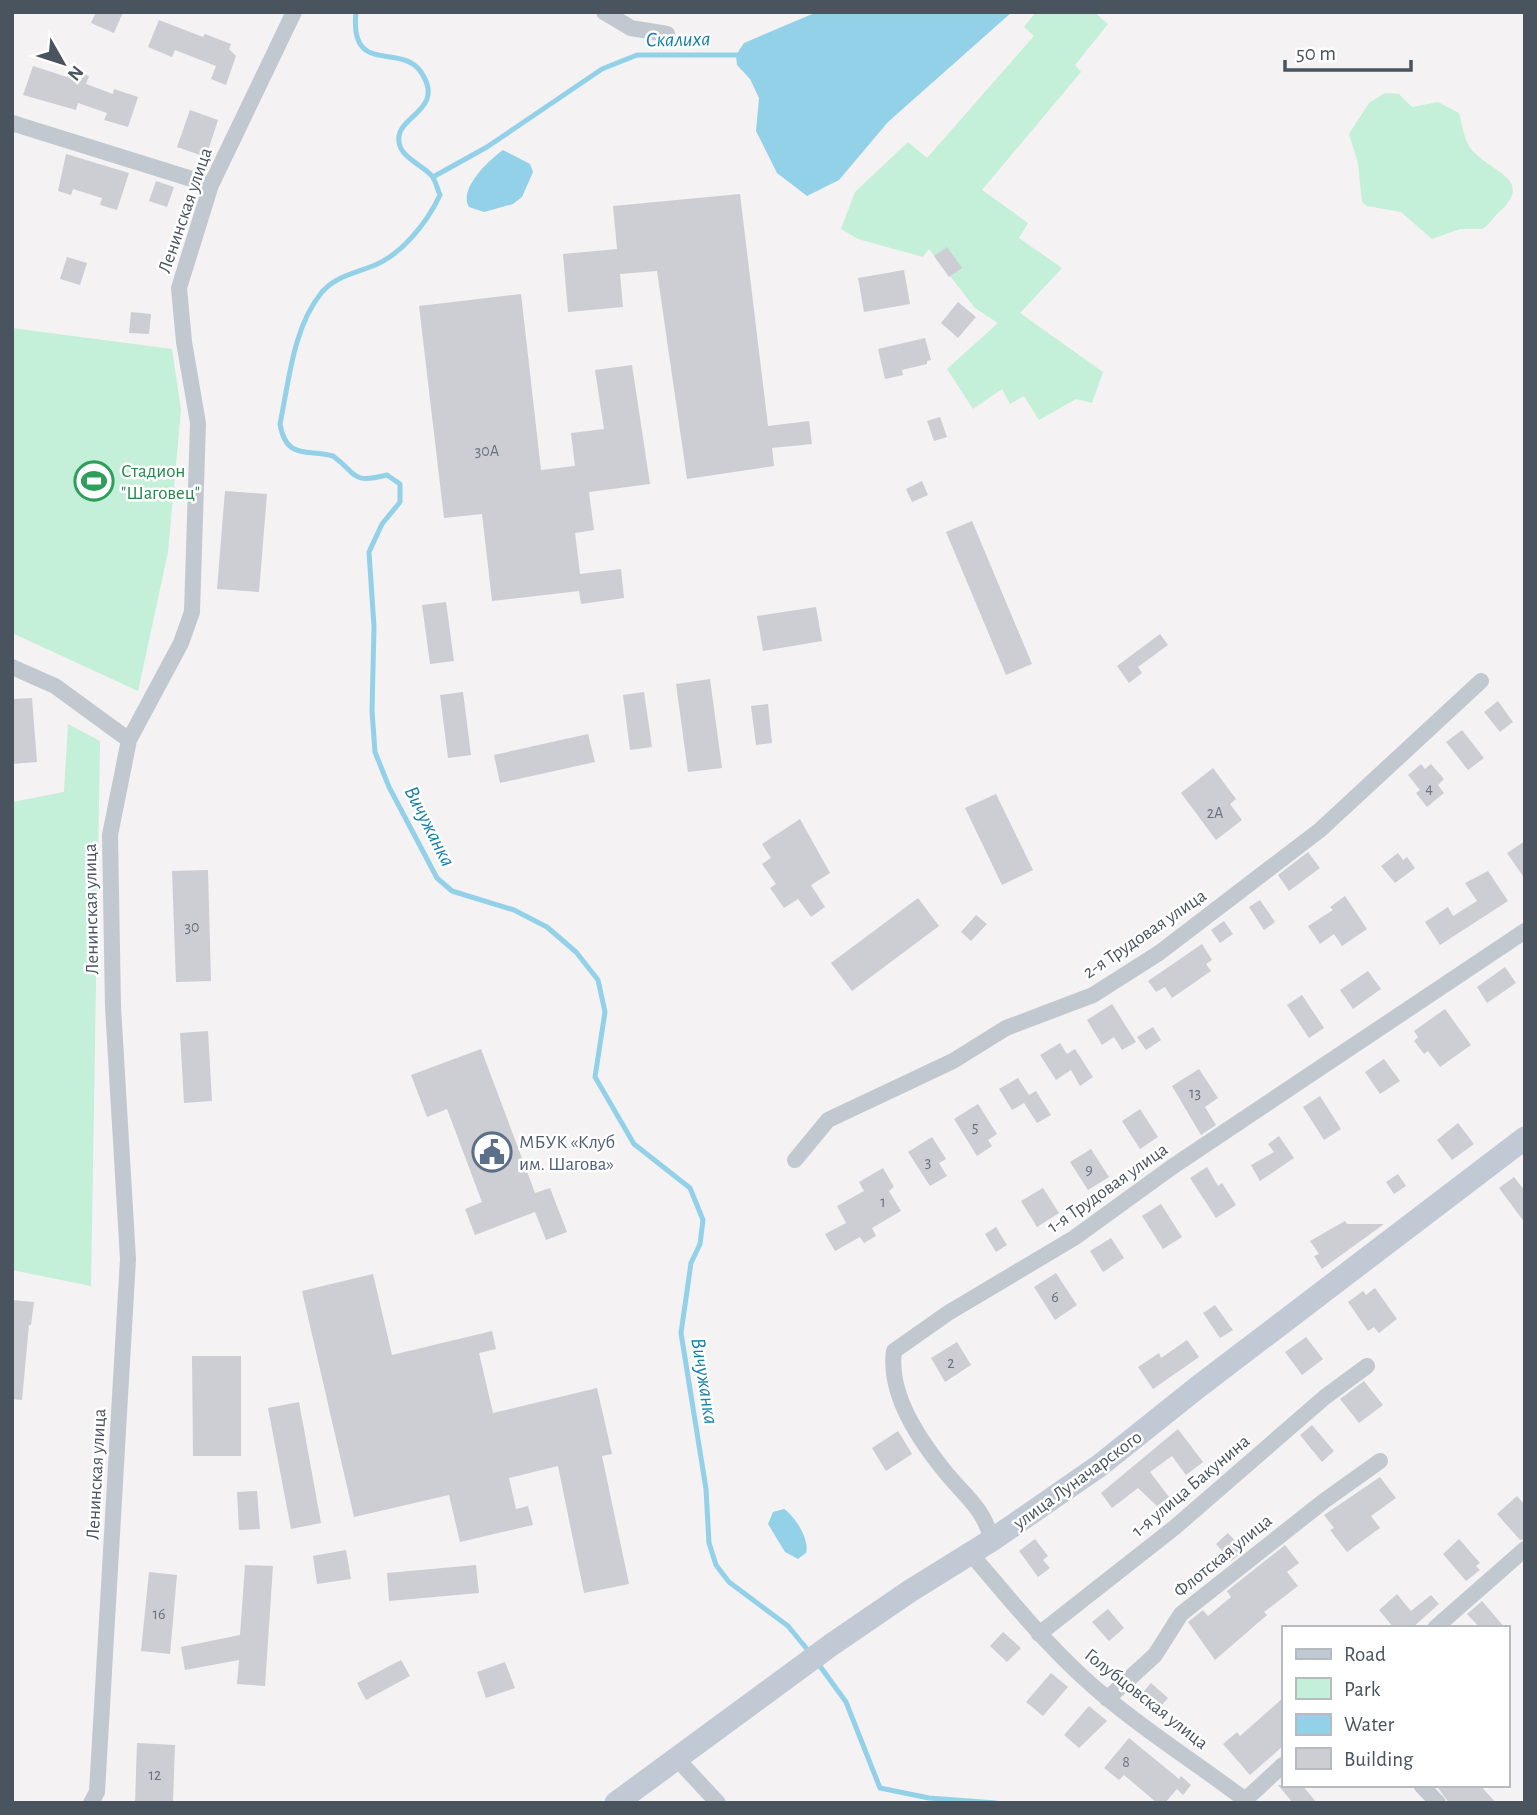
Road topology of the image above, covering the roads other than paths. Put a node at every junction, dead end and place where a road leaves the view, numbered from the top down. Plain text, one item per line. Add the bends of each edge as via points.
1 (275, 12) edge
2 (604, 12) edge
3 (293, 15) edge
4 (667, 34) dead end
5 (12, 122) edge
6 (211, 186) junction
7 (12, 667) edge
8 (1481, 681) dead end
9 (129, 740) junction
10 (1525, 932) edge
11 (1525, 1138) edge
12 (795, 1160) dead end
13 (1367, 1366) dead end
14 (1380, 1461) dead end
15 (992, 1541) junction
16 (1525, 1549) edge
17 (971, 1554) junction
18 (1437, 1626) edge
19 (1039, 1634) junction
20 (1107, 1699) junction
21 (678, 1760) junction
22 (1282, 1766) edge
23 (1423, 1787) edge
24 (1247, 1801) edge
25 (91, 1803) edge
26 (616, 1803) edge
27 (718, 1803) edge
28 (1438, 1803) edge

1 - 3 street
2 - 4 street via 631,28
3 - 6 street, Ленинская улица
5 - 6 street
6 - 9 street, Ленинская улица via 179,288 198,423 192,612 181,643
7 - 9 street via 55,686
8 - 12 street, 2-я Трудовая улица via 1320,830 1159,953 1093,995 1006,1028 953,1061 828,1121
9 - 25 street, Ленинская улица via 110,835 113,1007 128,1259 97,1792
10 - 15 street, 1-я Трудовая улица via 1172,1167 1074,1238 948,1313 894,1352 894,1381 905,1410 934,1458 980,1510
11 - 15 main road, улица Луначарского via 1099,1466
13 - 19 street, 1-я улица Бакунина
14 - 20 street, Флотская улица via 1181,1614 1155,1655
15 - 17 main road, улица Луначарского
16 - 18 street
17 - 19 street, Голубцовская улица
17 - 21 main road, улица Луначарского via 831,1645
19 - 20 street, Голубцовская улица
20 - 24 street, Голубцовская улица
21 - 26 main road, улица Луначарского
21 - 27 street
22 - 24 street
23 - 28 street

